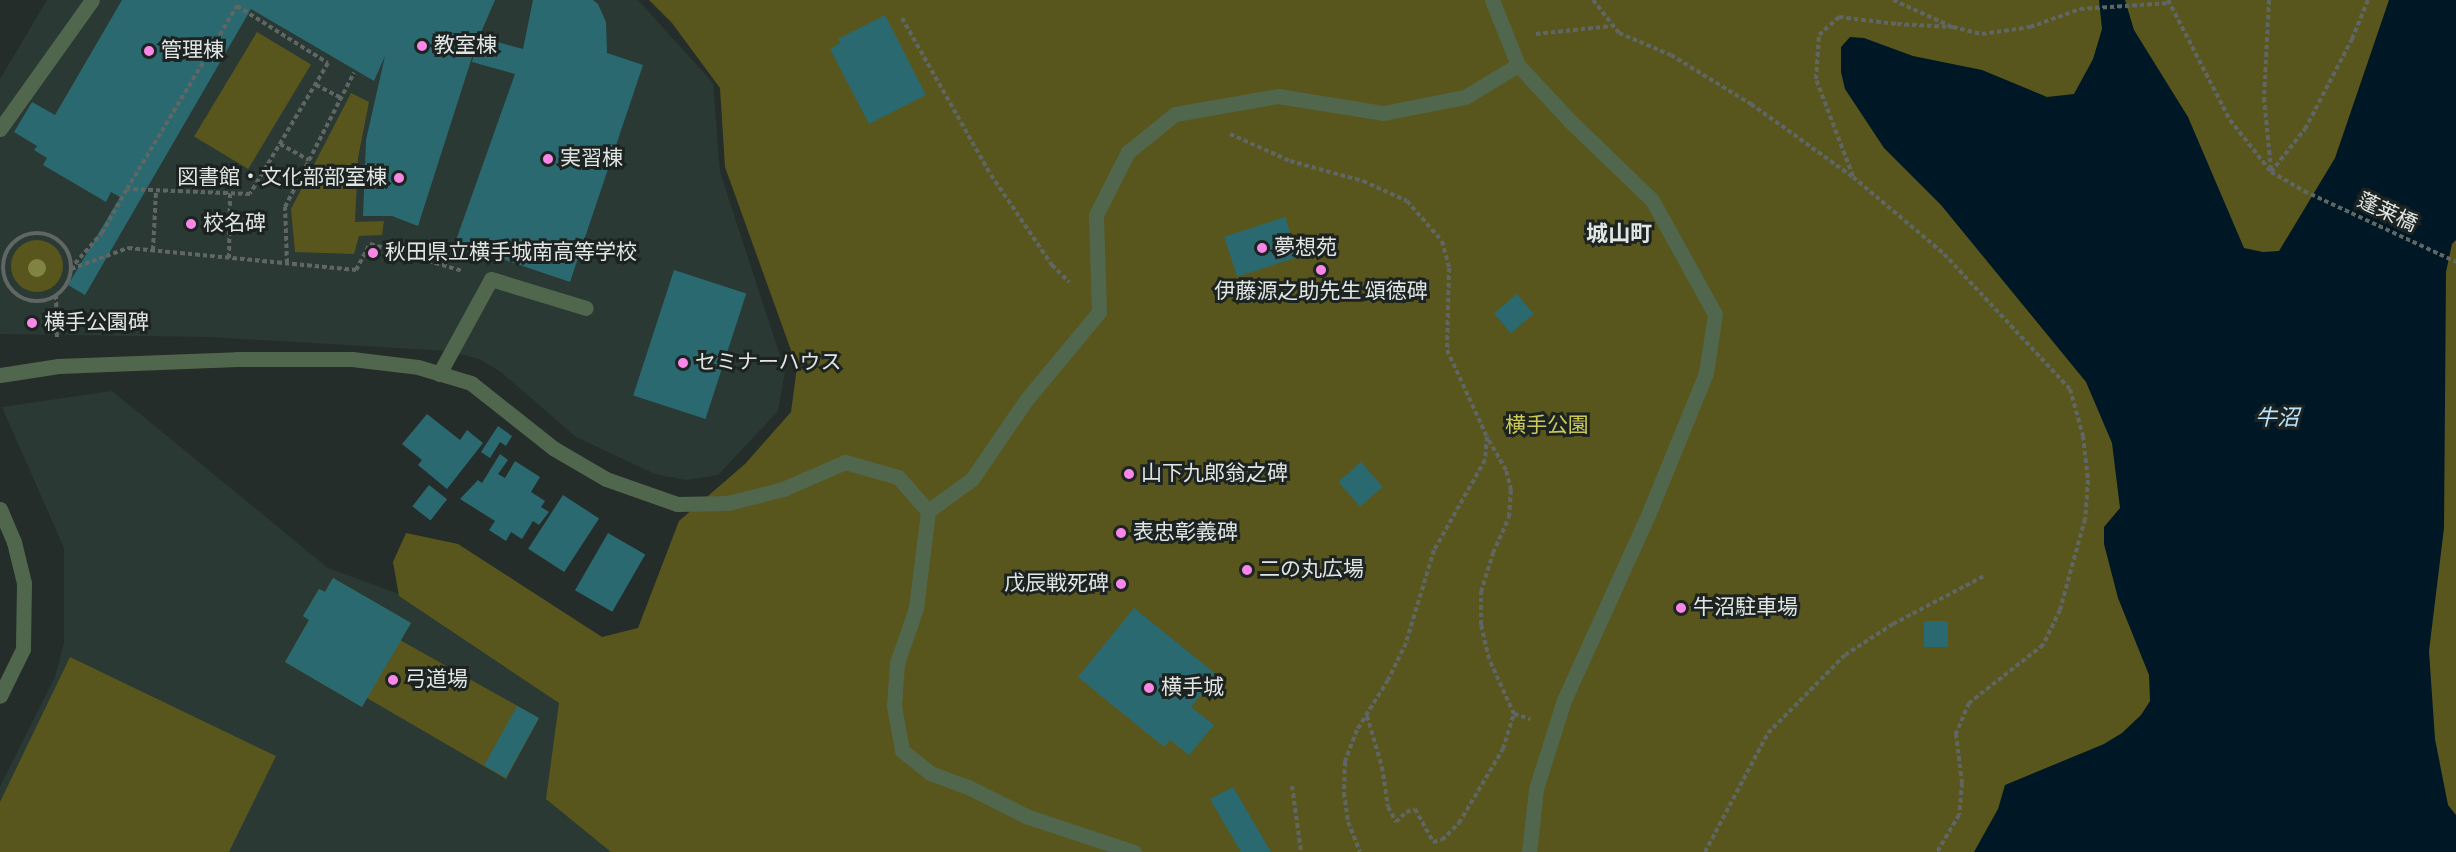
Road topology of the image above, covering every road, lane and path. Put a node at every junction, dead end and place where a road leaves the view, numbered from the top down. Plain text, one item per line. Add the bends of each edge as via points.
1 (92, 0) edge
2 (1492, 0) edge
3 (1593, 0) edge
4 (1893, 0) edge
5 (2269, 0) edge
6 (2368, 0) edge
7 (2169, 2) edge
8 (903, 18) dead end
9 (1613, 26) junction
10 (1953, 27) junction
11 (1508, 40) junction
12 (1518, 65) junction
13 (354, 73) dead end
14 (316, 85) junction
15 (341, 98) junction
16 (1184, 112) junction
17 (0, 129) edge
18 (280, 144) junction
19 (309, 160) junction
20 (2271, 172) junction
21 (1853, 177) junction
22 (128, 189) junction
23 (156, 190) junction
24 (230, 193) junction
25 (153, 250) junction
26 (229, 258) junction
27 (2, 262) edge
28 (2456, 262) edge
29 (287, 263) junction
30 (70, 269) junction
31 (490, 279) junction
32 (56, 295) junction
33 (586, 308) dead end
34 (1099, 312) junction
35 (58, 366) junction
36 (439, 374) junction
37 (0, 375) edge
38 (1487, 437) junction
39 (0, 509) edge
40 (928, 511) junction
41 (1986, 575) dead end
42 (0, 696) edge
43 (1366, 715) junction
44 (1292, 786) dead end
45 (1134, 852) edge
46 (1301, 852) edge
47 (1360, 852) edge
48 (1529, 852) edge
49 (1705, 852) edge
50 (1937, 852) edge

1 - 17 street
2 - 11 street
3 - 9 path
4 - 10 path
5 - 20 path via 2264,98
6 - 20 path via 2305,129
7 - 10 path via 2080,9 2020,28 1982,34
7 - 20 path via 2230,120
8 - 34 path via 991,174 1052,265
9 - 11 path via 1572,28
9 - 21 path via 1619,33 1671,55 1751,104
10 - 21 path via 1839,17 1819,35 1816,79
11 - 12 street
12 - 16 street via 1465,98 1383,113 1278,96
12 - 48 street via 1652,200 1715,314 1706,373 1648,515 1564,700 1536,789
13 - 15 path
14 - 15 path
14 - 18 path
14 - 22 path via 328,63 237,6
15 - 19 path
16 - 34 street via 1174,114 1128,152 1096,215
16 - 38 path via 1290,161 1363,181 1407,201 1442,241 1449,268 1447,350
18 - 19 path
18 - 24 path via 250,194
19 - 29 path via 285,207
20 - 28 path, 蓬莱橋
21 - 50 path via 1944,254 2033,347 2070,389 2083,436 2088,480 2085,519 2060,610 2043,645 1969,703 1956,734 1962,783 1959,815
22 - 23 path
22 - 30 path via 102,233
23 - 24 path
23 - 25 path
24 - 26 path
25 - 26 path
25 - 30 path via 128,248
26 - 29 path
27 - 30 path via 14,242 42,233 66,249
27 - 32 path via 3,273 14,292 34,300
29 - 31 path via 356,270 370,244
30 - 32 path via 64,287
31 - 33 street
31 - 36 street
32 - 35 path
34 - 40 street via 1026,400 972,479
35 - 36 street via 352,359 418,367
35 - 37 street
36 - 40 street via 471,383 553,448 606,478 677,504 728,503 783,489 845,462 898,477
38 - 43 path via 1485,460 1434,550 1406,643
38 - 43 path via 1506,470 1511,490 1509,517 1481,592 1481,625 1489,659 1514,714 1503,749 1459,823 1442,840 1432,842 1415,809 1396,822 1388,807 1382,767
39 - 42 street via 14,542 24,583 23,649
40 - 45 street via 916,608 897,663 894,706 903,750 930,773 1026,816
41 - 49 path via 1893,624 1836,664 1768,733
43 - 47 path via 1345,762 1348,822
44 - 46 path

